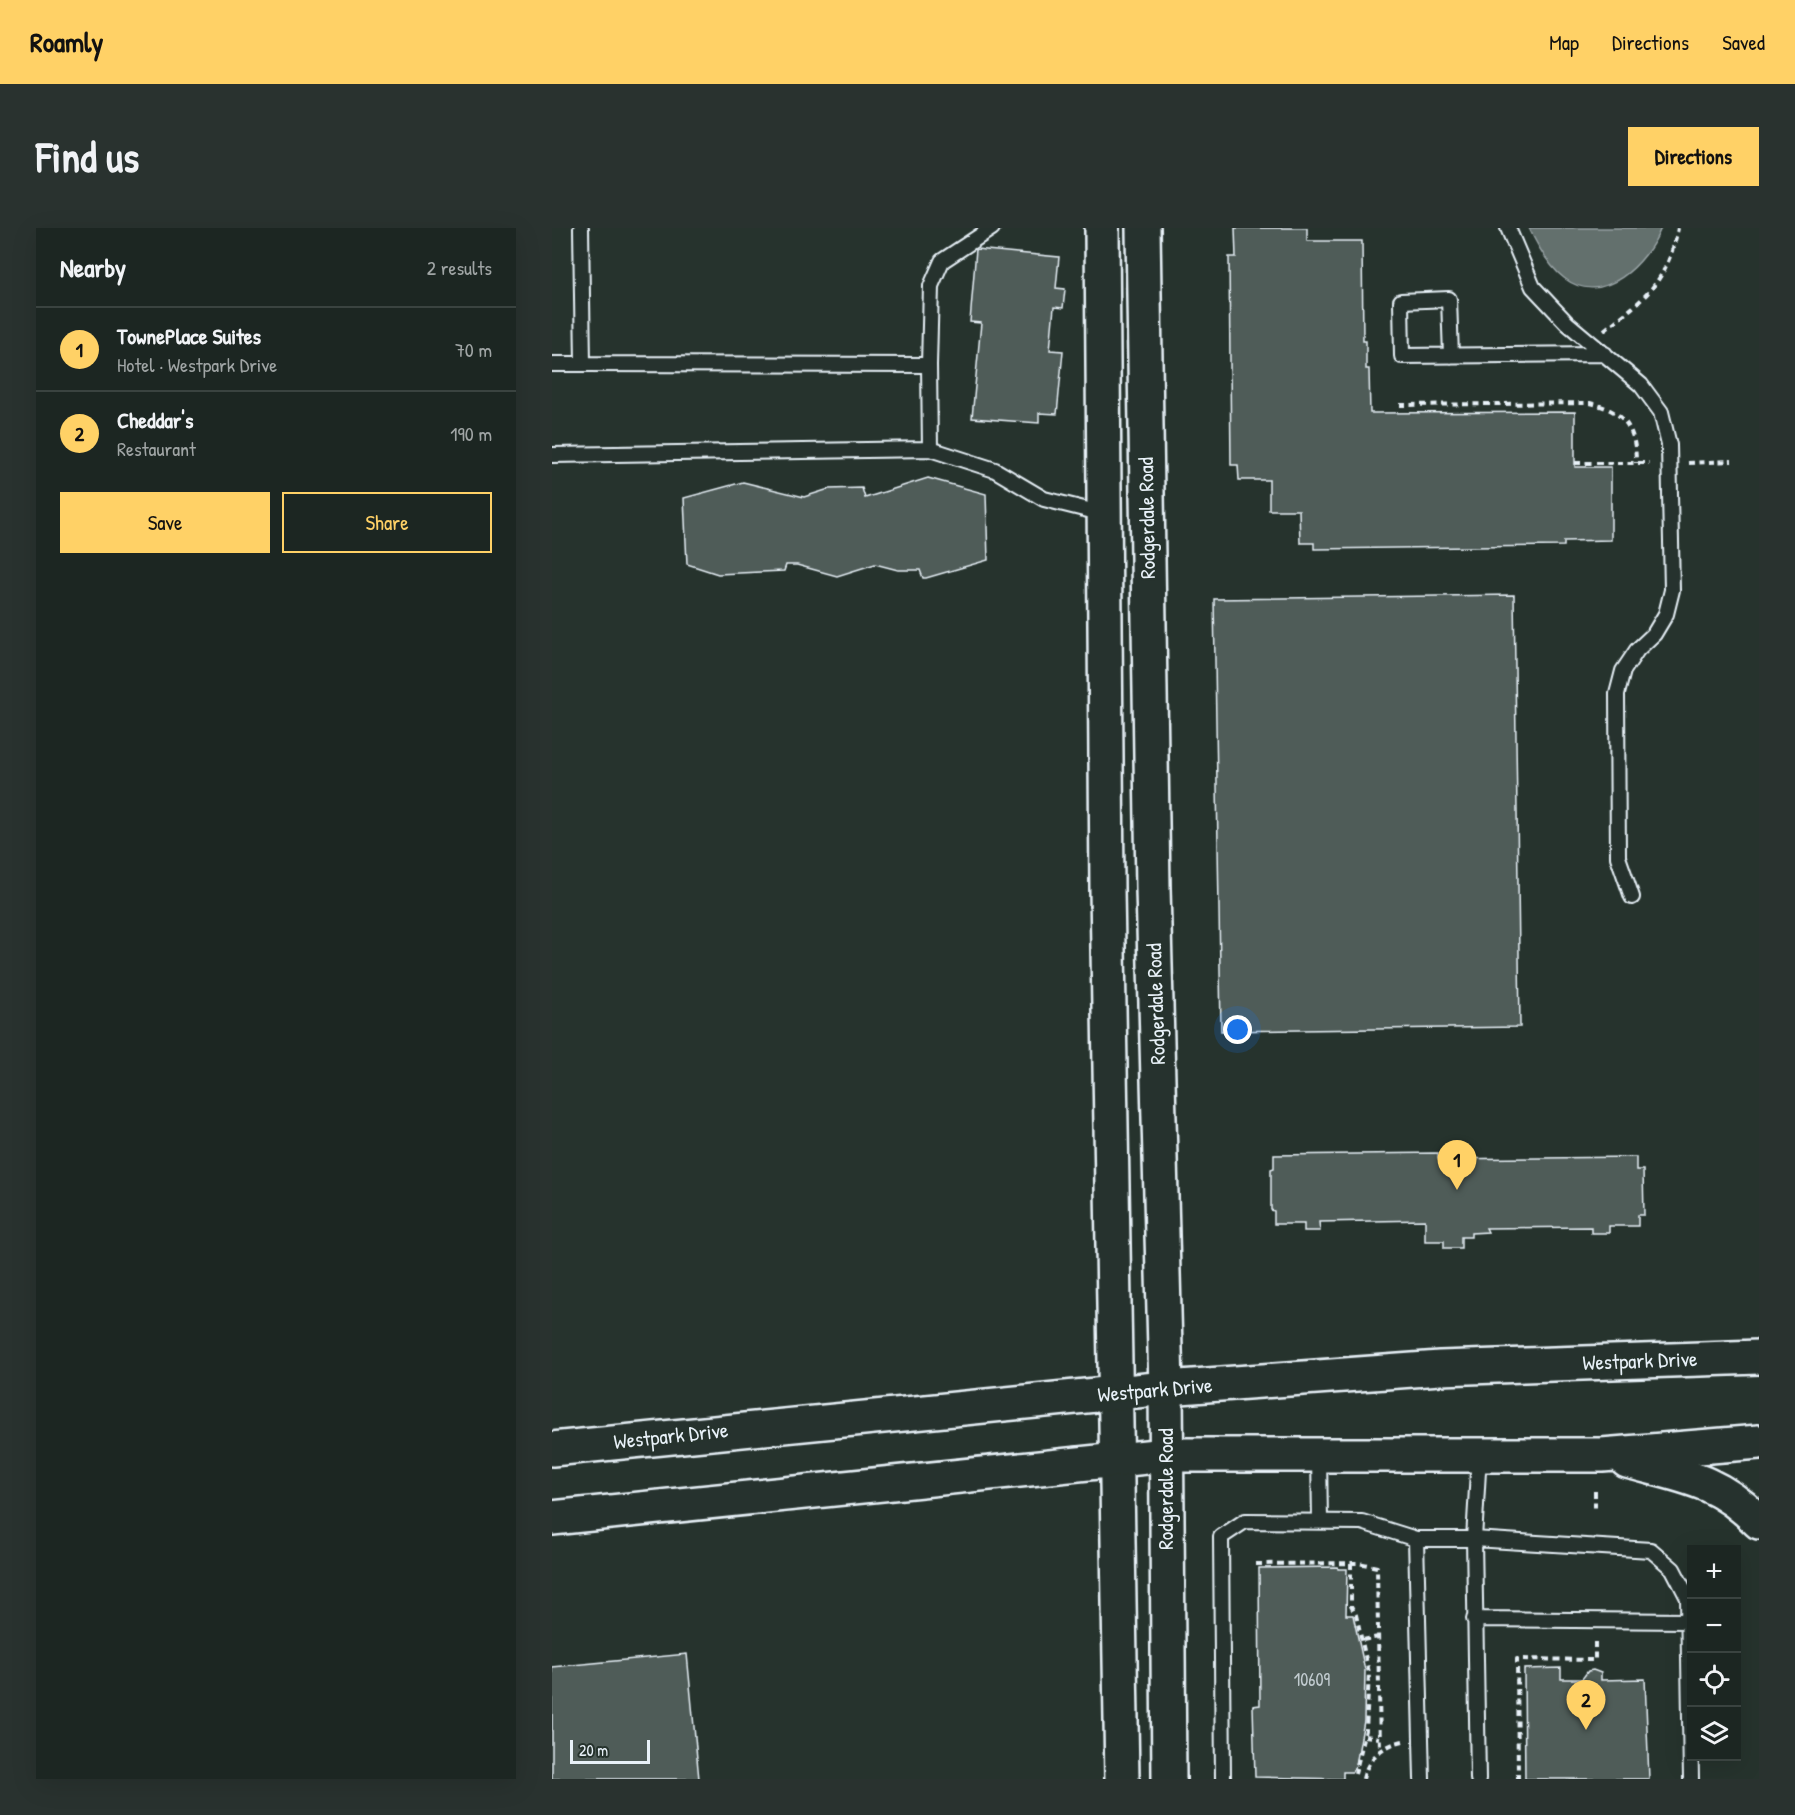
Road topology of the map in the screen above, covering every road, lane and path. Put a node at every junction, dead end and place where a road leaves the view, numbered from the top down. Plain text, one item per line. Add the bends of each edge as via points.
1 (581, 228) edge
2 (992, 228) edge
3 (1102, 228) edge
4 (1143, 228) edge
5 (1508, 228) edge
6 (1678, 228) edge
7 (1590, 341) junction
8 (1605, 354) junction
9 (1451, 356) junction
10 (552, 364) edge
11 (583, 364) junction
12 (930, 365) junction
13 (1400, 405) dead end
14 (930, 449) junction
15 (552, 455) edge
16 (1732, 461) dead end
17 (1575, 463) dead end
18 (1636, 463) junction
19 (1652, 463) dead end
20 (1685, 463) dead end
21 (1104, 514) junction
22 (1147, 514) junction
23 (1153, 888) junction
24 (1107, 889) junction
25 (1632, 897) dead end
26 (1759, 1357) edge
27 (1166, 1388) junction
28 (1116, 1393) junction
29 (1759, 1442) edge
30 (552, 1449) edge
31 (1319, 1454) junction
32 (1479, 1454) junction
33 (1166, 1455) junction
34 (1602, 1455) junction
35 (1116, 1461) junction
36 (1595, 1491) dead end
37 (1595, 1509) dead end
38 (552, 1518) edge
39 (1320, 1521) junction
40 (1759, 1522) edge
41 (1416, 1539) junction
42 (1474, 1539) junction
43 (1351, 1563) junction
44 (1256, 1564) dead end
45 (1688, 1599) edge
46 (1474, 1619) junction
47 (1687, 1621) edge
48 (1378, 1637) junction
49 (1595, 1638) dead end
50 (1363, 1640) junction
51 (1689, 1653) edge
52 (1369, 1705) junction
53 (1380, 1707) junction
54 (1365, 1736) junction
55 (1379, 1738) junction
56 (1422, 1739) junction
57 (1380, 1751) junction
58 (1355, 1774) dead end
59 (1122, 1779) edge
60 (1169, 1779) edge
61 (1223, 1779) edge
62 (1363, 1779) edge
63 (1422, 1779) edge
64 (1478, 1779) edge
65 (1518, 1779) edge
66 (1691, 1779) edge

1 - 11 lane
2 - 12 lane via 942,261 931,286
3 - 21 street, Rodgerdale Road
4 - 22 street, Rodgerdale Road
5 - 7 lane via 1533,287
6 - 7 path via 1661,278 1639,303
7 - 8 lane
8 - 9 lane
8 - 25 lane via 1641,385 1661,412 1669,445 1672,590 1666,614 1623,671 1617,694 1618,857
9 - 9 lane via 1402,356 1401,301 1449,299
10 - 11 lane
11 - 12 lane
12 - 14 lane
13 - 18 path via 1600,405 1629,426 1636,443
14 - 15 lane
14 - 21 lane via 995,470 1044,499
16 - 20 path
17 - 18 path
18 - 19 path
21 - 22 street
21 - 24 street, Rodgerdale Road
22 - 23 street, Rodgerdale Road
23 - 24 street
23 - 27 street, Rodgerdale Road
24 - 28 street, Rodgerdale Road
26 - 27 street, Westpark Drive via 1440,1368
27 - 28 street, Westpark Drive
27 - 33 street, Rodgerdale Road
28 - 30 street, Westpark Drive
28 - 35 street, Rodgerdale Road
29 - 34 street
31 - 32 street
31 - 33 street
31 - 39 lane
32 - 34 street
32 - 42 lane
33 - 35 street
33 - 60 street, Rodgerdale Road
34 - 40 street via 1716,1487 1737,1500
35 - 38 street
35 - 59 street, Rodgerdale Road
36 - 37 path
39 - 41 lane via 1362,1522
39 - 61 lane via 1245,1521 1221,1537
41 - 42 lane
41 - 56 lane
42 - 45 lane via 1651,1550 1673,1569
42 - 46 lane
43 - 44 path
43 - 48 path via 1377,1567
43 - 50 path via 1351,1606
46 - 47 lane
46 - 64 lane
48 - 50 path
48 - 53 path
49 - 65 path via 1595,1660 1517,1659
50 - 52 path
51 - 66 lane
52 - 53 path
52 - 54 path
53 - 55 path
54 - 55 path
54 - 58 path
55 - 57 path
56 - 57 path via 1395,1743
56 - 63 lane
57 - 62 path

